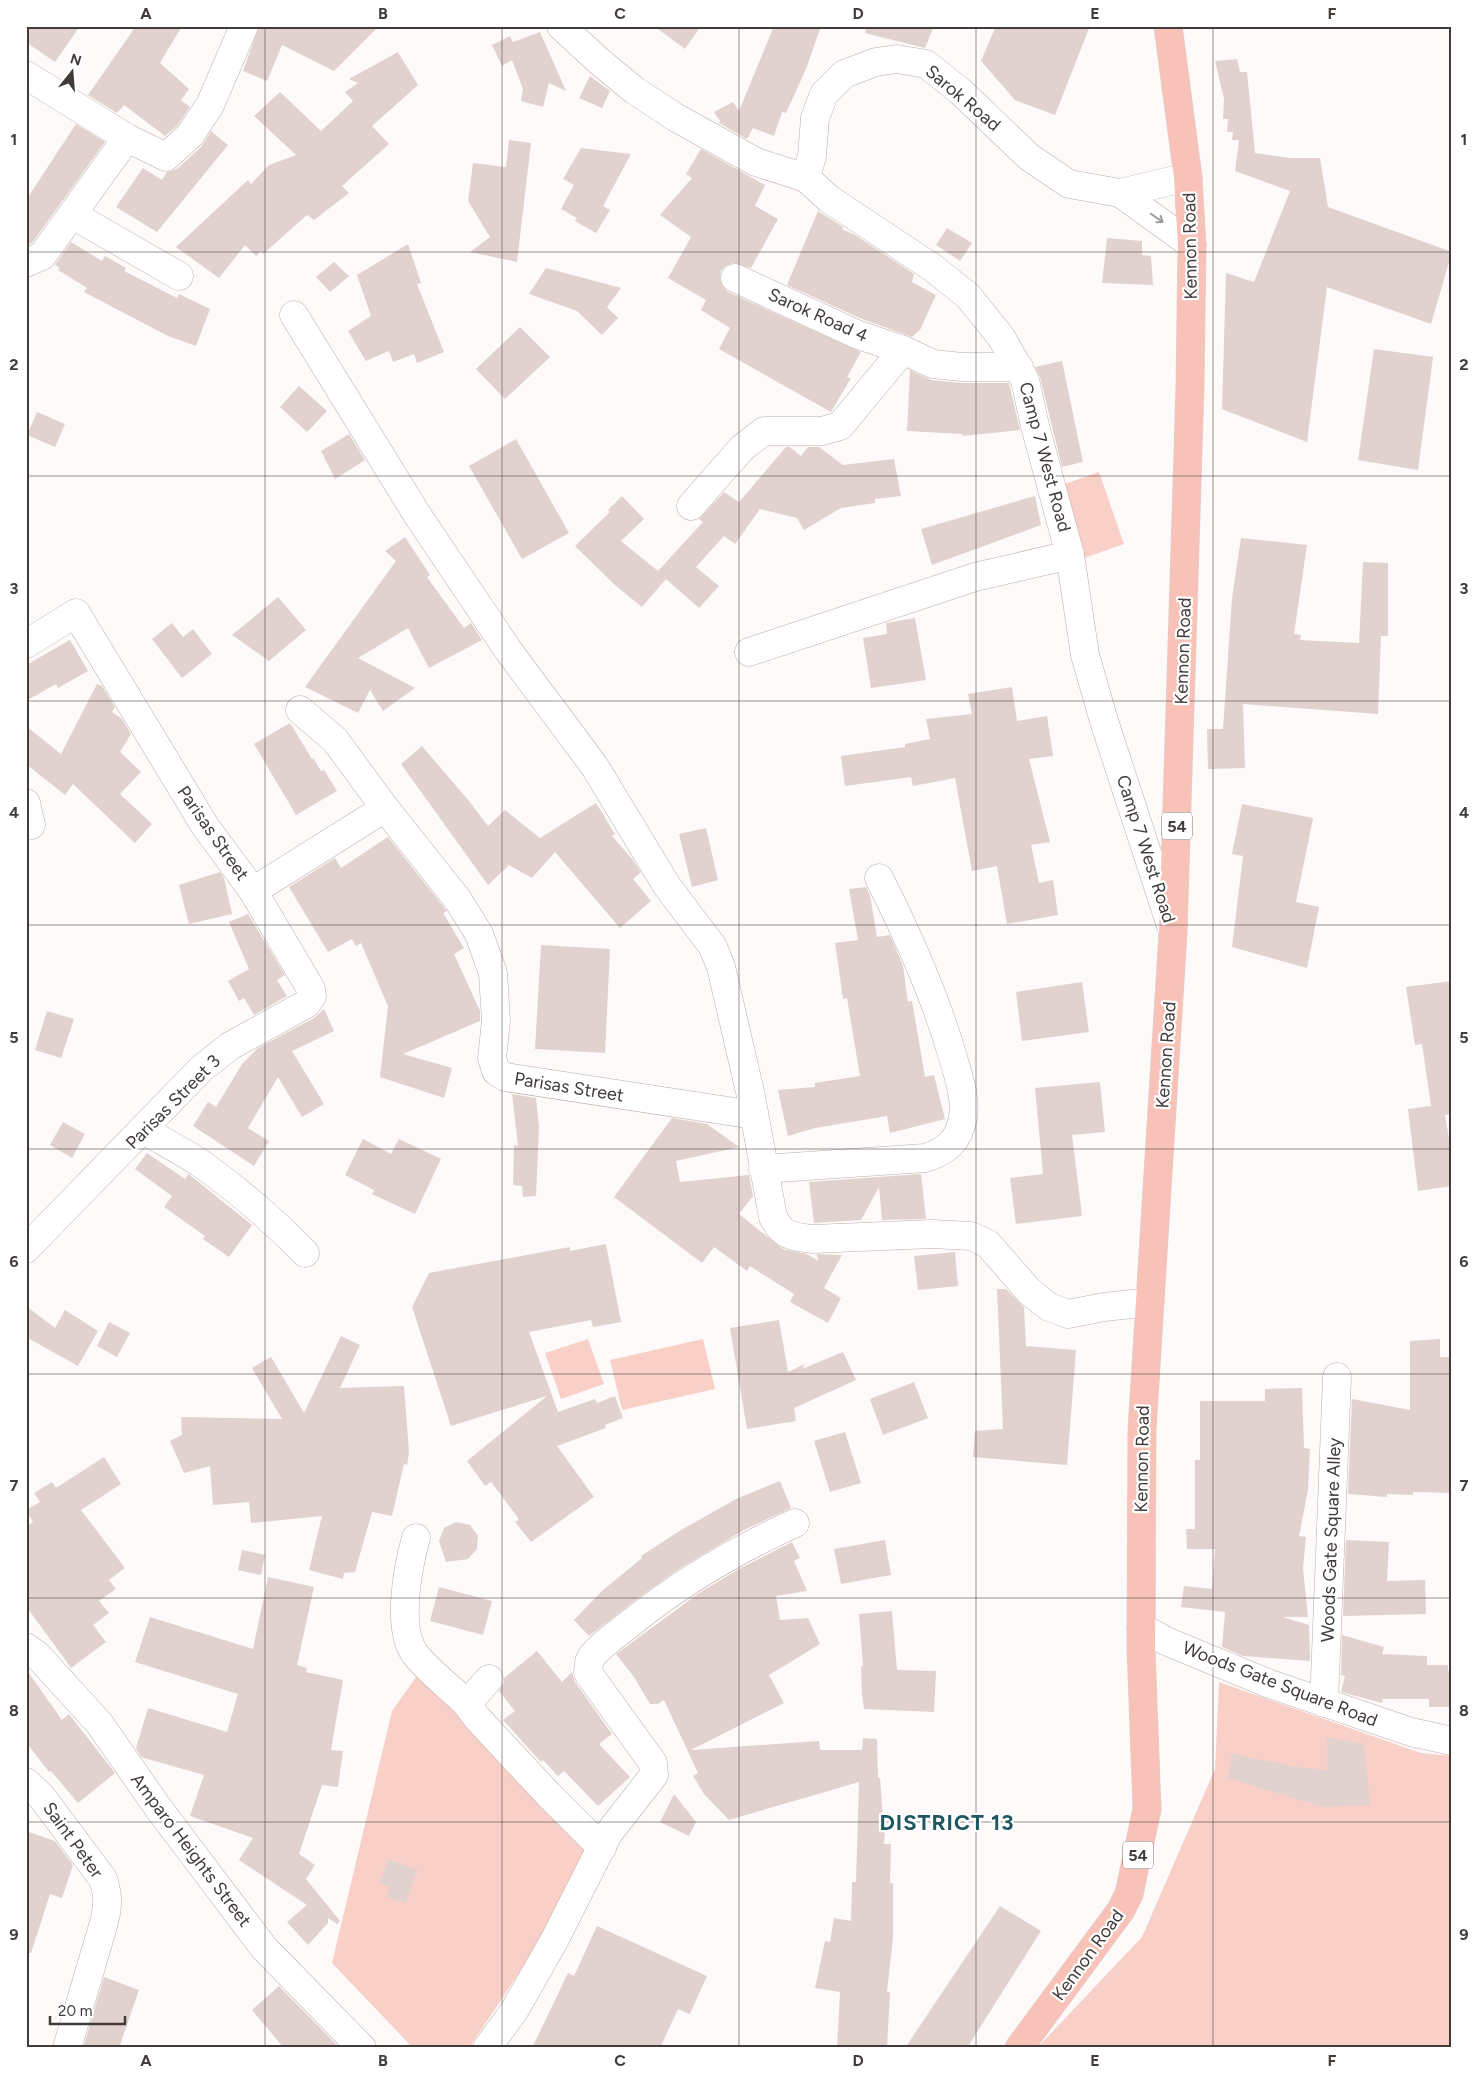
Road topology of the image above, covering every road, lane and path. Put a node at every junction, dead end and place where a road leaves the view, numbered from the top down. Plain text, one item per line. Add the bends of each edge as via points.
1 (244, 26) edge
2 (561, 26) edge
3 (1168, 26) edge
4 (26, 75) edge
5 (126, 138) junction
6 (1188, 177) junction
7 (806, 178) junction
8 (1120, 192) junction
9 (73, 215) junction
10 (1192, 245) junction
11 (26, 263) edge
12 (179, 276) dead end
13 (736, 278) dead end
14 (294, 315) dead end
15 (903, 350) junction
16 (1019, 368) junction
17 (691, 506) dead end
18 (1070, 555) junction
19 (26, 644) edge
20 (749, 652) dead end
21 (300, 710) dead end
22 (385, 808) junction
23 (879, 878) dead end
24 (254, 891) junction
25 (1174, 933) junction
26 (754, 1115) junction
27 (144, 1130) junction
28 (764, 1169) junction
29 (28, 1244) edge
30 (306, 1253) dead end
31 (1150, 1302) junction
32 (1337, 1377) dead end
33 (795, 1523) dead end
34 (416, 1538) dead end
35 (1149, 1639) junction
36 (26, 1647) edge
37 (490, 1679) dead end
38 (1324, 1703) junction
39 (468, 1704) junction
40 (1452, 1741) edge
41 (26, 1782) edge
42 (602, 1848) junction
43 (66, 2048) edge
44 (362, 2048) edge
45 (486, 2048) edge
46 (1019, 2048) edge

1 - 5 street via 210,105 190,135 166,156
2 - 7 street, Camp 7 West Road via 634,90 675,117 756,162
3 - 6 highway, Kennon Road / 54
4 - 5 street
5 - 9 street
6 - 8 street, Sarok Road
6 - 10 highway, Kennon Road / 54
7 - 8 street, Sarok Road via 812,156 815,118 824,94 844,74 897,58 926,64 960,91 1029,157 1069,184
7 - 16 street, Camp 7 West Road via 829,199 933,268 968,296 1002,337
8 -> 10 street, Sarok Road
9 - 11 street via 42,256
9 - 12 street
10 - 25 highway, Kennon Road / 54
13 - 15 street, Sarok Road 4 via 847,330
14 - 26 street via 418,516 508,650 595,767 667,886 713,947 721,967
15 - 16 street, Sarok Road 4 via 932,364
15 - 17 street via 840,426 822,431 764,430 742,448
16 - 18 street, Camp 7 West Road via 1025,380
18 - 20 street via 975,577
18 - 25 street, Camp 7 West Road via 1085,655
19 - 24 street, Parisas Street via 76,614 205,826
21 - 22 street via 335,740
22 - 24 street, Parisas Street
22 - 26 street, Parisas Street via 458,900 487,951 493,973 496,1021 492,1058 496,1071 505,1077
23 - 28 street via 916,954 950,1048 963,1101 960,1129 942,1152 924,1158
24 - 27 street, Parisas Street 3 via 311,989 310,1001 223,1052 201,1069
25 - 31 highway, Kennon Road / 54
26 - 28 street
27 - 29 street, Parisas Street 3
27 - 30 street via 199,1162 273,1221
28 - 31 street via 773,1217 781,1230 793,1237 971,1236 988,1244 1029,1291 1049,1308 1068,1314
31 - 35 highway, Kennon Road / 54 via 1142,1430
32 - 38 street, Woods Gate Square Alley
33 - 42 street via 739,1549 688,1580 592,1656 588,1673 644,1749 655,1770 650,1782 614,1825
34 - 39 street via 407,1568 408,1637 414,1653
35 - 38 street, Woods Gate Square Road
35 - 46 highway, Kennon Road / 54 via 1147,1809 1129,1894 1113,1924
36 - 44 street, Amparo Heights Street via 98,1723 264,1948
37 - 39 street
38 - 40 street, Woods Gate Square Road via 1411,1732
39 - 42 street via 484,1725
41 - 43 street, Saint Peter via 42,1796 103,1879 108,1893 103,1926
42 - 45 street via 514,2011

